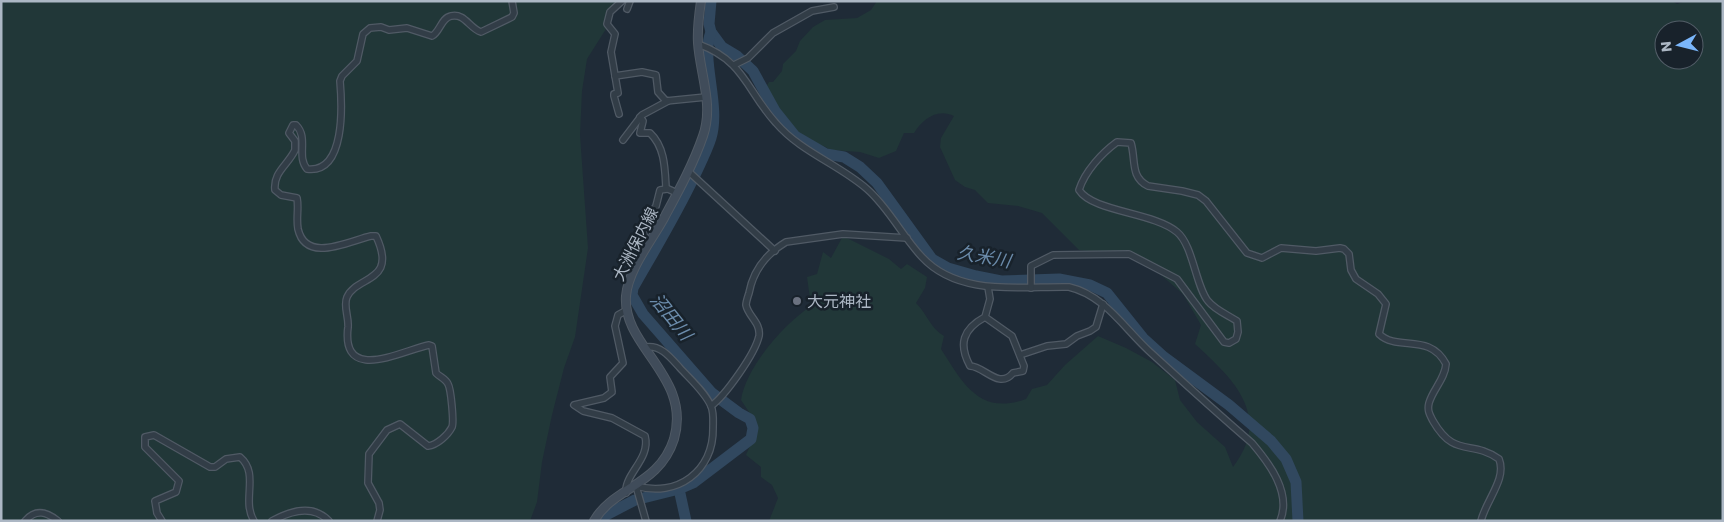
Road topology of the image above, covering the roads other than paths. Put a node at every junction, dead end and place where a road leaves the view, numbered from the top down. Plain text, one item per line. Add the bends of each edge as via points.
1 (512, 1) edge
2 (622, 1) edge
3 (630, 1) edge
4 (701, 1) edge
5 (834, 7) dead end
6 (626, 9) dead end
7 (700, 44) junction
8 (734, 65) junction
9 (615, 76) junction
10 (706, 98) junction
11 (668, 102) junction
12 (619, 114) dead end
13 (640, 118) junction
14 (623, 140) dead end
15 (689, 172) junction
16 (667, 189) junction
17 (677, 193) junction
18 (907, 238) junction
19 (649, 241) junction
20 (775, 251) junction
21 (988, 287) junction
22 (1031, 287) junction
23 (1103, 304) junction
24 (627, 310) junction
25 (985, 316) junction
26 (646, 347) junction
27 (1020, 355) junction
28 (713, 404) junction
29 (636, 486) junction
30 (626, 493) junction
31 (25, 521) edge
32 (58, 521) edge
33 (162, 521) edge
34 (254, 521) edge
35 (272, 521) edge
36 (330, 521) edge
37 (377, 521) edge
38 (594, 521) edge
39 (646, 521) edge
40 (1280, 521) edge
41 (1481, 521) edge

1 - 37 street via 512,17 481,32 461,16 447,17 432,36 407,28 389,30 376,27 366,30 357,61 340,81 342,127 330,156 317,168 306,169 302,160 302,132 293,125 289,133 295,150 278,172 274,184 275,190 281,194 297,198 300,237 308,245 332,247 371,236 376,236 379,241 382,261 379,271 347,297 349,322 346,343 349,350 362,358 380,360 429,345 432,346 436,374 448,381 452,429 436,445 428,446 400,424 393,425 371,449 368,483 379,503
2 - 9 street via 610,12 607,24 615,34 611,52
3 - 6 street
4 - 7 main road, 大洲保内線
5 - 8 street via 812,11 773,34 748,58
7 - 8 street
7 - 10 main road, 大洲保内線
8 - 18 street via 775,122 802,148 867,189
9 - 11 street via 642,72 656,75 658,92
9 - 12 street via 618,92 614,94
10 - 11 street
10 - 15 main road, 大洲保内線 via 706,123
11 - 13 street
13 - 14 street
13 - 16 street via 644,121 640,133 650,133 659,145
15 - 17 main road, 大洲保内線
15 - 20 street
16 - 17 street
16 - 19 street via 660,190 656,206 642,226
17 - 19 main road, 大洲保内線
18 - 20 street via 843,234 786,242
18 - 21 street via 922,258 934,267
19 - 24 main road, 大洲保内線 via 629,283
20 - 28 street via 761,264 751,281 746,305 756,322 759,336 748,360
21 - 22 street
21 - 25 street via 990,299
22 - 23 street via 1069,287
22 - 41 street via 1031,266 1053,255 1129,254 1177,279 1224,342 1236,339 1237,321 1207,301 1186,244 1178,232 1149,218 1107,206 1082,195 1079,190 1092,167 1118,142 1131,144 1137,177 1141,182 1198,195 1247,253 1262,258 1281,248 1344,249 1349,254 1356,279 1378,294 1386,304 1378,334 1384,339 1425,345 1434,349 1446,364 1446,372 1428,412 1438,430 1458,446 1475,448 1499,459 1502,467 1500,476
23 - 27 street via 1096,327 1090,331 1066,344
23 - 40 street via 1140,342 1252,443 1266,460 1276,476 1284,506
24 - 26 main road
24 - 30 street via 618,315 615,326 623,363 610,377 612,392 604,398 574,405 583,411 612,418 645,436 646,444 639,466 625,485
25 - 27 street via 1012,336
25 - 27 street via 968,330 963,342 962,353 970,366 986,375 1003,379 1023,371
26 - 28 street via 653,346 668,355
26 - 29 main road via 674,395 677,422 663,462
28 - 29 street via 712,452 698,471 676,486 656,489
29 - 30 main road
29 - 39 street
30 - 38 main road via 604,508
31 - 32 street via 35,513 47,512
33 - 34 street via 155,501 176,492 179,481 144,447 145,437 154,435 210,467 234,456 245,461 250,473 248,506
35 - 36 street via 288,512 306,510

